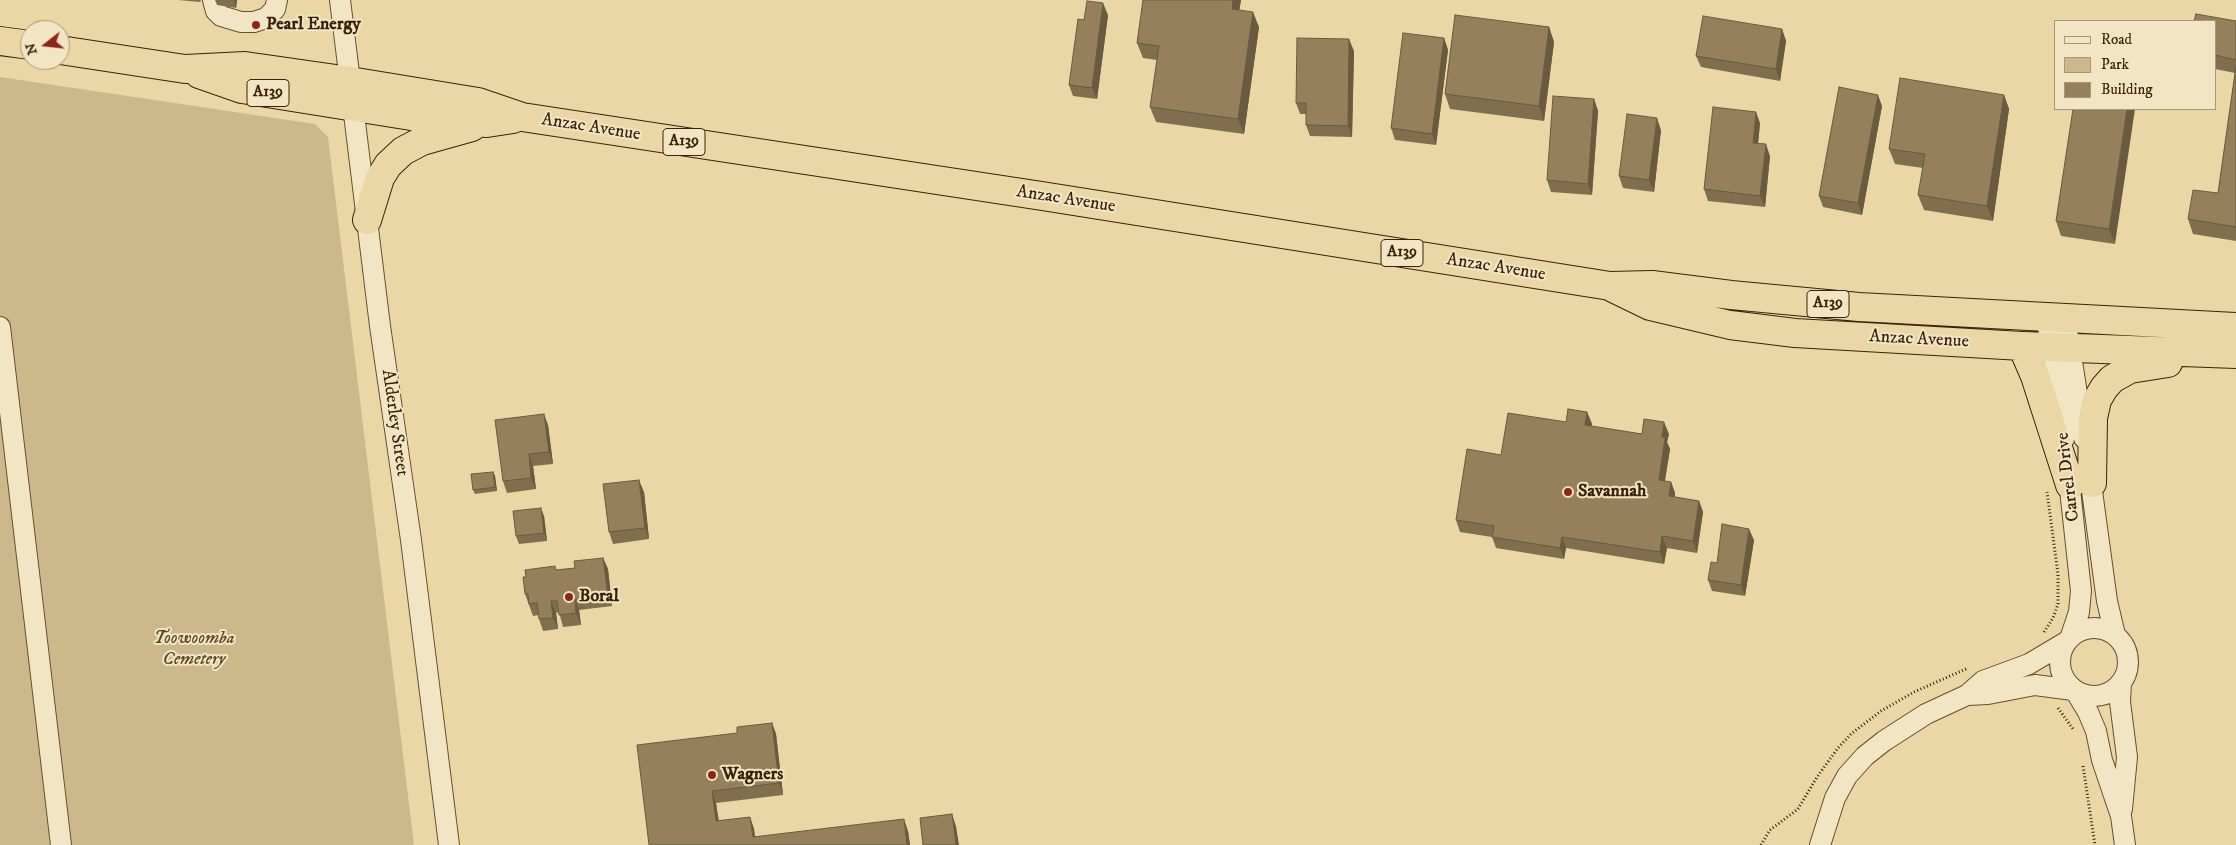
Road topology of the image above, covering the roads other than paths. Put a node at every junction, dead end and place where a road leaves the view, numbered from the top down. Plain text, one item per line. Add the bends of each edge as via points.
1 (213, 0) edge
2 (277, 0) edge
3 (340, 0) edge
4 (0, 40) edge
5 (20, 43) edge
6 (70, 51) edge
7 (352, 93) junction
8 (522, 117) junction
9 (487, 123) junction
10 (367, 220) junction
11 (1610, 286) junction
12 (2056, 317) junction
13 (0, 327) edge
14 (2236, 327) edge
15 (2022, 346) junction
16 (2061, 347) junction
17 (2229, 353) edge
18 (2069, 485) junction
19 (2116, 635) junction
20 (2069, 639) junction
21 (2121, 683) junction
22 (2075, 691) junction
23 (1967, 695) junction
24 (2122, 816) junction
25 (60, 845) edge
26 (448, 845) edge
27 (1820, 845) edge
28 (2125, 845) edge

1 - 2 street via 221,16 254,22 266,18 275,9
3 - 7 street, Alderley Street
4 - 5 highway
6 - 7 highway, Anzac Avenue / A139 via 185,68 242,89
7 - 8 highway, Anzac Avenue / A139 via 478,102
7 - 9 highway, Anzac Avenue / A139 via 411,116
7 - 10 street, Alderley Street
8 - 9 highway, Anzac Avenue / A139
8 - 11 highway, Anzac Avenue / A139
9 - 10 highway via 422,141 403,152 388,165 380,178
10 - 26 street, Alderley Street
11 - 12 highway, Anzac Avenue / A139 via 1652,285 1859,307
11 - 15 highway, Anzac Avenue / A139 via 1650,306 1730,325 1795,333
12 - 14 highway, Anzac Avenue / A139
12 - 16 street, Carrel Drive
13 - 25 street
15 - 16 highway, Anzac Avenue / A139
15 - 18 highway via 2035,376
16 - 17 highway, Anzac Avenue / A139
16 - 18 street, Carrel Drive
17 - 18 highway via 2130,369 2112,379 2097,400
18 - 19 street, Carrel Drive
18 - 20 street, Carrel Drive via 2081,591 2080,612
19 - 20 street via 2093,628 2081,630
19 - 21 street via 2128,658 2127,672
20 - 22 street via 2060,654 2060,667 2064,680
20 - 23 street via 2029,664 1983,681
21 - 22 street via 2112,692 2100,696
21 - 24 street via 2120,702 2127,757
22 - 23 street via 2036,685
22 - 24 street via 2093,722 2102,760
23 - 27 street via 1905,726 1866,756 1847,776 1835,798
24 - 28 street

